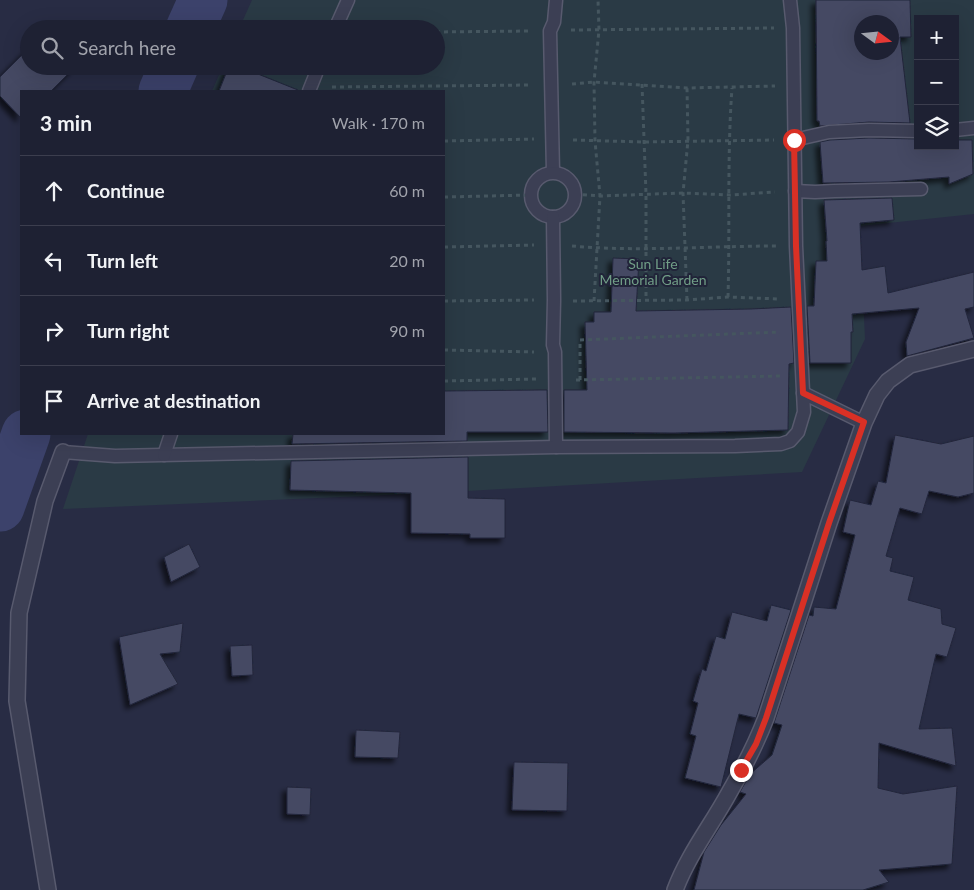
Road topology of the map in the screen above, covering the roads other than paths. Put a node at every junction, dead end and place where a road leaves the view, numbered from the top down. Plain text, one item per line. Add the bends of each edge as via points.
1 (348, 0) edge
2 (556, 0) edge
3 (790, 0) edge
4 (339, 20) edge
5 (315, 75) edge
6 (309, 90) edge
7 (974, 128) edge
8 (959, 130) edge
9 (914, 131) edge
10 (794, 140) junction
11 (553, 172) junction
12 (922, 190) dead end
13 (795, 191) junction
14 (553, 217) junction
15 (974, 349) edge
16 (803, 393) junction
17 (864, 422) junction
18 (171, 435) edge
19 (556, 447) junction
20 (62, 452) joint
21 (164, 455) junction
22 (48, 890) edge
23 (675, 890) edge

1 - 4 lane
2 - 11 lane via 550,30
3 - 10 lane
5 - 6 lane
7 - 8 lane
9 - 10 lane via 829,132
10 - 13 lane
11 - 14 lane via 569,179 575,194 569,210
11 - 14 lane via 537,179 530,195 537,211
12 - 13 lane
13 - 16 lane
14 - 19 lane
15 - 17 street via 910,365 888,381
16 - 17 lane
16 - 19 lane via 801,427 795,437 781,444
17 - 23 street via 756,744 681,874
18 - 21 lane
19 - 21 lane
20 - 21 lane
20 - 22 street via 45,501 19,613 16,701

